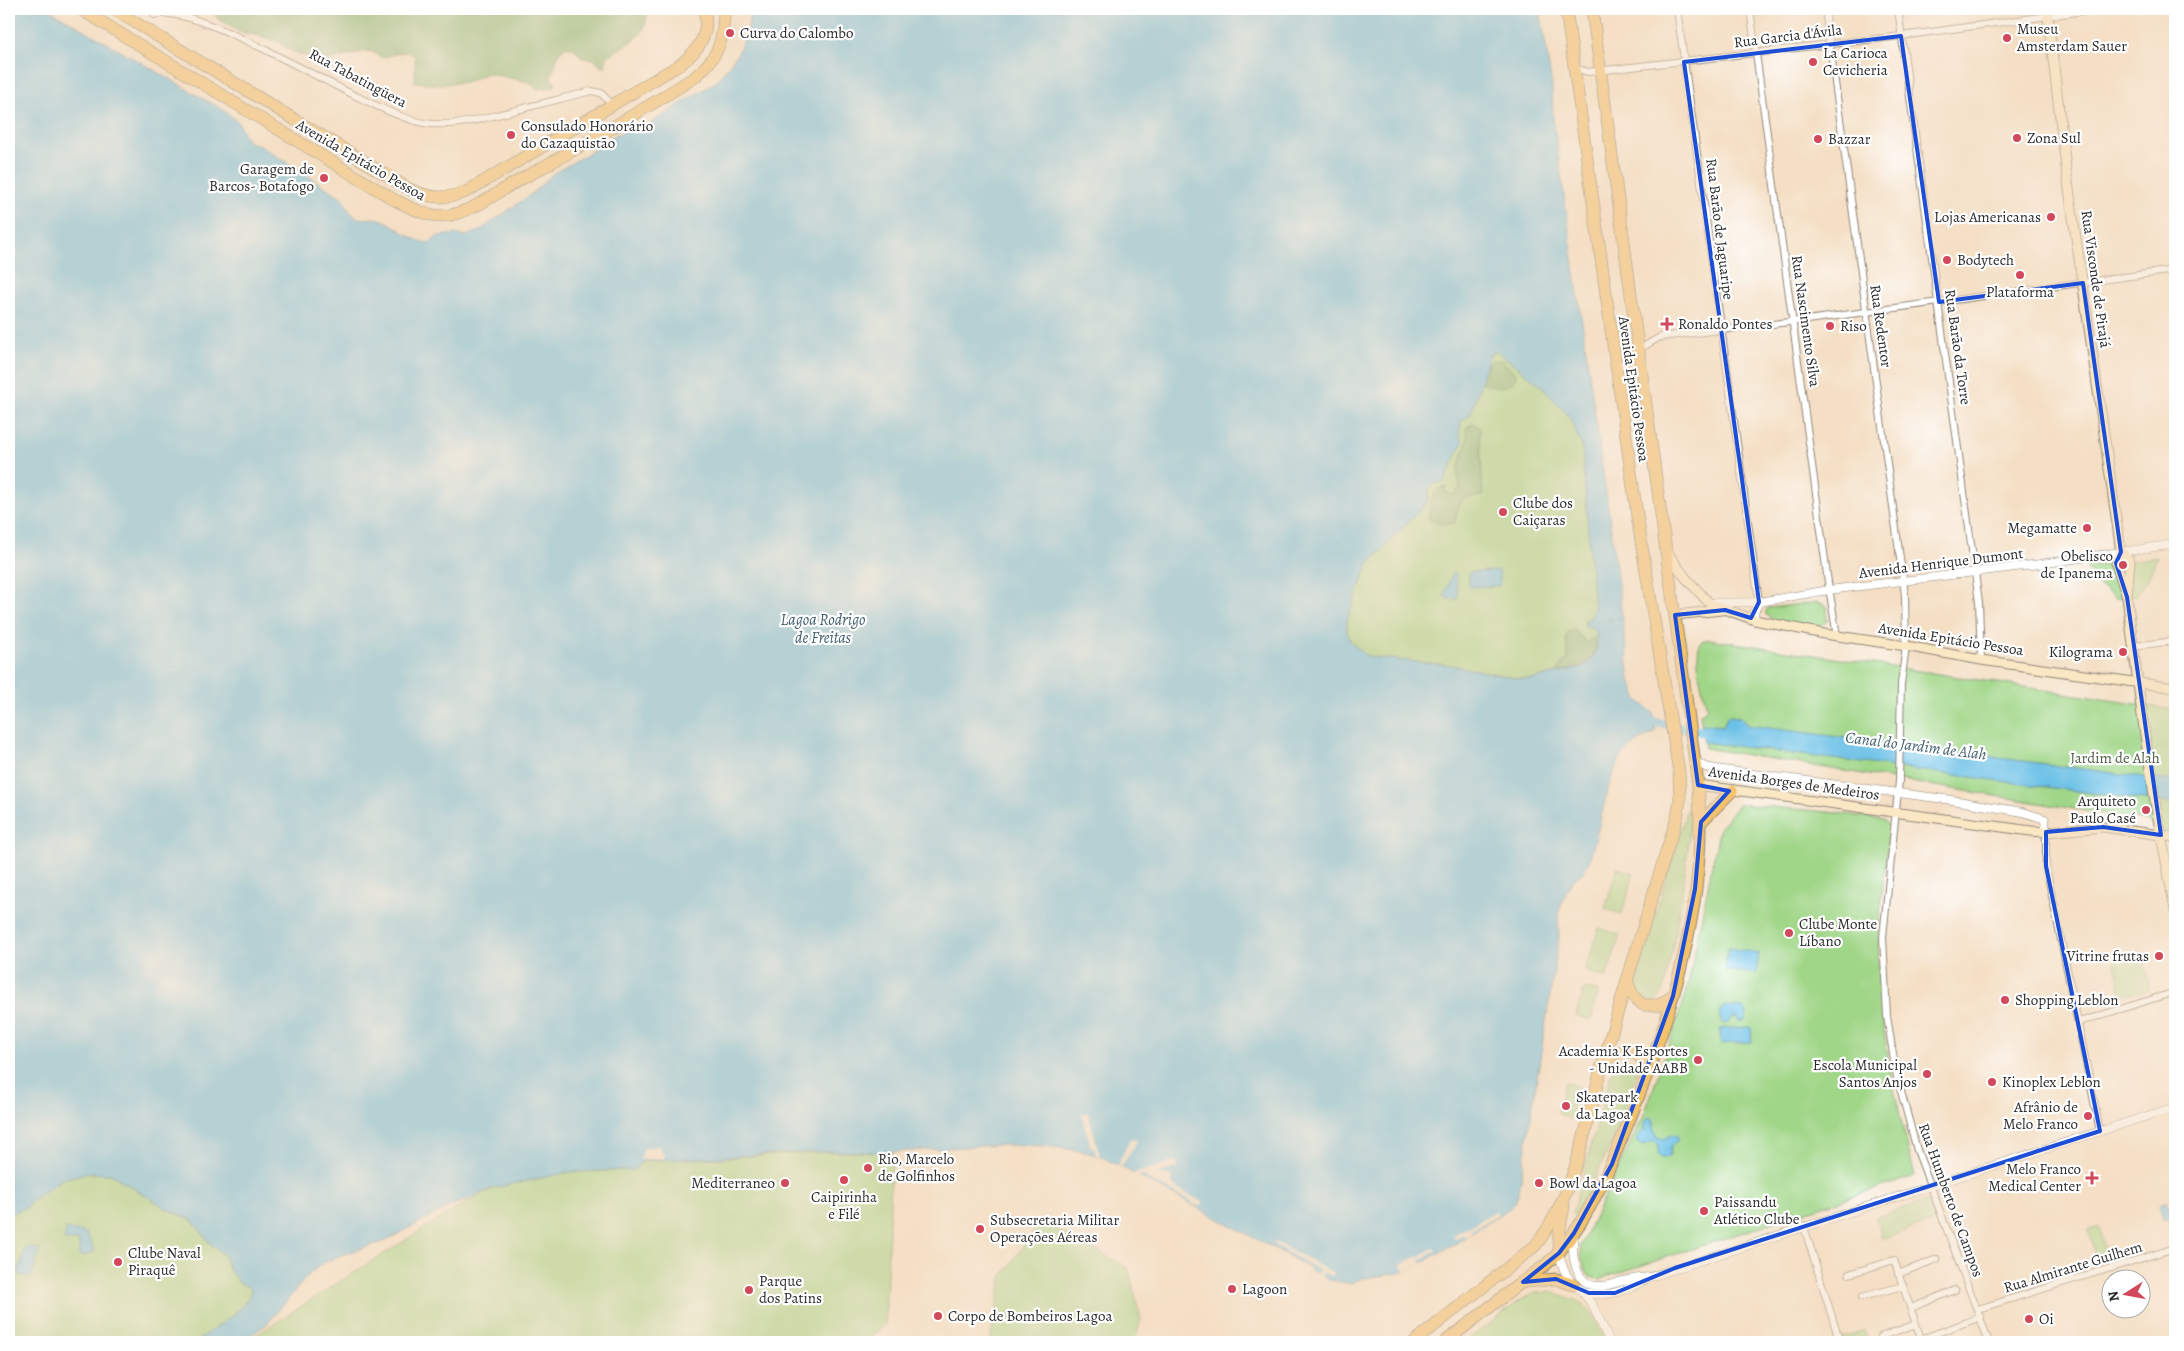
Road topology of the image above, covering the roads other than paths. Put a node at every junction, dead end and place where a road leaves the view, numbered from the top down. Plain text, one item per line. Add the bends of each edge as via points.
1 (80, 9) edge
2 (113, 9) edge
3 (704, 9) edge
4 (724, 9) edge
5 (1592, 9) edge
6 (1677, 9) edge
7 (1750, 9) edge
8 (1825, 9) edge
9 (1898, 9) edge
10 (2099, 9) edge
11 (1567, 10) edge
12 (2047, 12) edge
13 (154, 15) dead end
14 (1901, 36) junction
15 (1830, 44) junction
16 (1756, 53) junction
17 (1572, 62) junction
18 (1684, 62) junction
19 (1600, 71) junction
20 (630, 93) junction
21 (611, 104) junction
22 (640, 110) junction
23 (598, 112) junction
24 (618, 124) junction
25 (607, 131) junction
26 (361, 161) junction
27 (372, 167) junction
28 (351, 173) junction
29 (364, 181) junction
30 (2175, 270) edge
31 (2083, 283) junction
32 (1938, 302) junction
33 (1866, 312) junction
34 (1794, 322) junction
35 (1720, 331) junction
36 (1638, 350) junction
37 (1616, 370) junction
38 (2175, 544) edge
39 (1666, 550) junction
40 (2121, 552) junction
41 (1975, 572) junction
42 (1904, 581) junction
43 (1829, 590) junction
44 (1759, 602) junction
45 (1710, 604) junction
46 (1725, 610) junction
47 (1675, 615) junction
48 (1755, 620) junction
49 (1657, 630) junction
50 (1837, 636) junction
51 (2175, 641) edge
52 (1906, 646) junction
53 (2133, 646) junction
54 (1981, 660) junction
55 (2138, 683) junction
56 (2175, 688) edge
57 (1693, 756) junction
58 (1679, 772) junction
59 (1698, 785) junction
60 (1732, 791) junction
61 (1898, 792) junction
62 (1895, 812) junction
63 (1701, 822) junction
64 (2046, 832) junction
65 (2161, 836) junction
66 (2175, 837) edge
67 (2175, 910) edge
68 (1627, 981) junction
69 (2175, 992) edge
70 (1673, 996) junction
71 (2079, 1022) junction
72 (1602, 1068) junction
73 (1648, 1074) junction
74 (2175, 1107) edge
75 (2100, 1131) junction
76 (1930, 1186) junction
77 (1566, 1196) junction
78 (1804, 1227) junction
79 (1574, 1234) junction
80 (2175, 1248) edge
81 (1558, 1253) junction
82 (1937, 1259) dead end
83 (1849, 1274) dead end
84 (1898, 1274) junction
85 (1650, 1277) junction
86 (1523, 1282) junction
87 (1903, 1286) junction
88 (1578, 1288) junction
89 (1955, 1290) dead end
90 (1862, 1298) dead end
91 (1911, 1308) junction
92 (1978, 1309) junction
93 (1981, 1317) junction
94 (1916, 1324) junction
95 (1838, 1336) dead end
96 (1880, 1337) dead end
97 (1922, 1340) edge
98 (1414, 1342) edge
99 (1445, 1342) edge
100 (1610, 1342) edge
101 (1989, 1342) edge

1 - 28 highway, Avenida Epitácio Pessoa
2 - 26 highway, Avenida Epitácio Pessoa
3 - 20 highway, Avenida Epitácio Pessoa via 706,26 697,50 681,64
4 - 22 highway, Avenida Epitácio Pessoa via 720,47 710,64 695,77
5 - 19 highway, Avenida Epitácio Pessoa
6 - 18 street, Rua Barão de Jaguaripe
7 - 16 street, Rua Nascimento Silva
8 - 15 street, Rua Redentor
9 - 14 street, Rua Barão da Torre
10 - 12 street, Rua Garcia d'Ávila
11 - 17 highway, Avenida Epitácio Pessoa
12 - 14 street, Rua Garcia d'Ávila
12 - 31 main road, Rua Visconde de Pirajá
13 - 21 street, Rua Tabatingüera via 166,10 179,10 205,17 303,63 391,113 424,123 458,124 591,91 601,93
14 - 15 street, Rua Garcia d'Ávila
14 - 32 street, Rua Barão da Torre
15 - 16 street, Rua Garcia d'Ávila
15 - 33 street, Rua Redentor
16 - 18 street, Rua Garcia d'Ávila
16 - 34 street, Rua Nascimento Silva
17 - 19 street, Rua Garcia d'Ávila via 1583,71
17 - 37 highway, Avenida Epitácio Pessoa
18 - 19 street, Rua Garcia d'Ávila
18 - 35 street, Rua Barão de Jaguaripe
19 - 36 highway, Avenida Epitácio Pessoa
20 - 21 highway, Avenida Epitácio Pessoa
20 - 22 highway via 626,105
21 - 23 highway, Avenida Epitácio Pessoa
21 - 24 highway
22 - 24 highway, Avenida Epitácio Pessoa
23 - 25 highway
23 - 27 highway, Avenida Epitácio Pessoa via 466,192 452,197 420,194
24 - 25 highway, Avenida Epitácio Pessoa
25 - 29 highway, Avenida Epitácio Pessoa via 452,215 426,214
26 - 27 highway, Avenida Epitácio Pessoa
26 - 28 highway
27 - 29 highway
28 - 29 highway, Avenida Epitácio Pessoa
30 - 31 street
31 - 32 street
31 - 40 main road, Rua Visconde de Pirajá
32 - 33 street
32 - 41 street, Rua Barão da Torre
33 - 34 street
33 - 42 street, Rua Redentor
34 - 35 street
34 - 43 street, Rua Nascimento Silva
35 - 36 street via 1660,337
35 - 44 street, Rua Barão de Jaguaripe
36 - 37 street
36 - 39 highway, Avenida Epitácio Pessoa
37 - 49 highway, Avenida Epitácio Pessoa
38 - 40 street, Avenida Henrique Dumont
39 - 45 main road, Avenida Epitácio Pessoa
39 - 47 highway, Avenida Epitácio Pessoa
40 - 41 street, Avenida Henrique Dumont
40 - 53 main road, Rua Visconde de Pirajá via 2116,563 2126,596
41 - 42 street, Avenida Henrique Dumont
41 - 54 street, Rua Barão da Torre
42 - 43 street, Avenida Henrique Dumont
42 - 52 street, Rua Redentor
43 - 44 street, Avenida Henrique Dumont
43 - 50 street, Rua Nascimento Silva
44 - 45 street, Avenida Henrique Dumont
44 - 48 street via 1754,612
45 - 46 main road, Avenida Epitácio Pessoa
46 - 47 main road, Avenida Epitácio Pessoa
46 - 48 main road, Avenida Epitácio Pessoa
47 - 49 highway
47 - 57 highway, Avenida Epitácio Pessoa
48 - 50 main road, Avenida Epitácio Pessoa
49 - 58 highway, Avenida Epitácio Pessoa
50 - 52 main road, Avenida Epitácio Pessoa
51 - 53 street
52 - 54 main road, Avenida Epitácio Pessoa
52 - 61 street, Rua Humberto de Campos via 1901,677
53 - 55 main road, Rua Visconde de Pirajá
54 - 55 main road, Avenida Epitácio Pessoa
55 - 56 main road, Avenida Epitácio Pessoa
55 - 65 main road, Rua Visconde de Pirajá, bridge
57 - 59 highway, Avenida Epitácio Pessoa
57 - 61 street, Avenida Borges de Medeiros via 1705,767 1716,769
58 - 59 highway
58 - 68 highway via 1677,818
59 - 60 main road, Avenida Borges de Medeiros
59 - 63 highway, Avenida Borges de Medeiros
60 - 62 main road, Avenida Borges de Medeiros
60 - 63 highway
61 - 62 street, Rua Humberto de Campos
61 - 64 street, Avenida Borges de Medeiros via 2038,815 2046,821
62 - 64 main road, Avenida Borges de Medeiros
62 - 76 street, Rua Humberto de Campos via 1884,924 1887,1016 1905,1111
63 - 70 highway, Avenida Borges de Medeiros via 1695,889
64 - 65 main road, Avenida Borges de Medeiros via 2103,827
64 - 71 street via 2046,866
65 - 66 main road, Avenida Borges de Medeiros
65 - 67 main road, Rua Visconde de Pirajá
68 - 70 highway via 1634,997 1643,1005 1659,1005
68 - 72 highway
69 - 71 street
70 - 73 highway, Avenida Borges de Medeiros
71 - 75 street
72 - 73 highway via 1614,1054 1631,1052 1644,1060
72 - 77 highway
73 - 79 highway, Avenida Borges de Medeiros via 1612,1164
74 - 75 street
75 - 76 street
76 - 78 street
76 - 92 street, Rua Humberto de Campos
77 - 81 highway
77 - 98 highway via 1535,1246
78 - 85 street
78 - 95 street
79 - 81 highway, Avenida Borges de Medeiros
79 - 85 street via 1575,1264 1590,1285 1605,1286
80 - 92 street, Rua Almirante Guilhem
81 - 86 highway, Avenida Borges de Medeiros
81 - 88 street via 1564,1270
82 - 84 street
83 - 84 street via 1893,1260
84 - 87 street
85 - 88 street via 1630,1289 1611,1294 1597,1295
86 - 88 highway via 1550,1279
86 - 99 highway, Avenida Borges de Medeiros
87 - 90 street
87 - 91 street
88 - 100 street via 1592,1304
89 - 91 street
91 - 94 street
92 - 93 street, Rua Humberto de Campos
93 - 97 street
93 - 101 street, Rua Humberto de Campos
94 - 96 street
94 - 97 street

